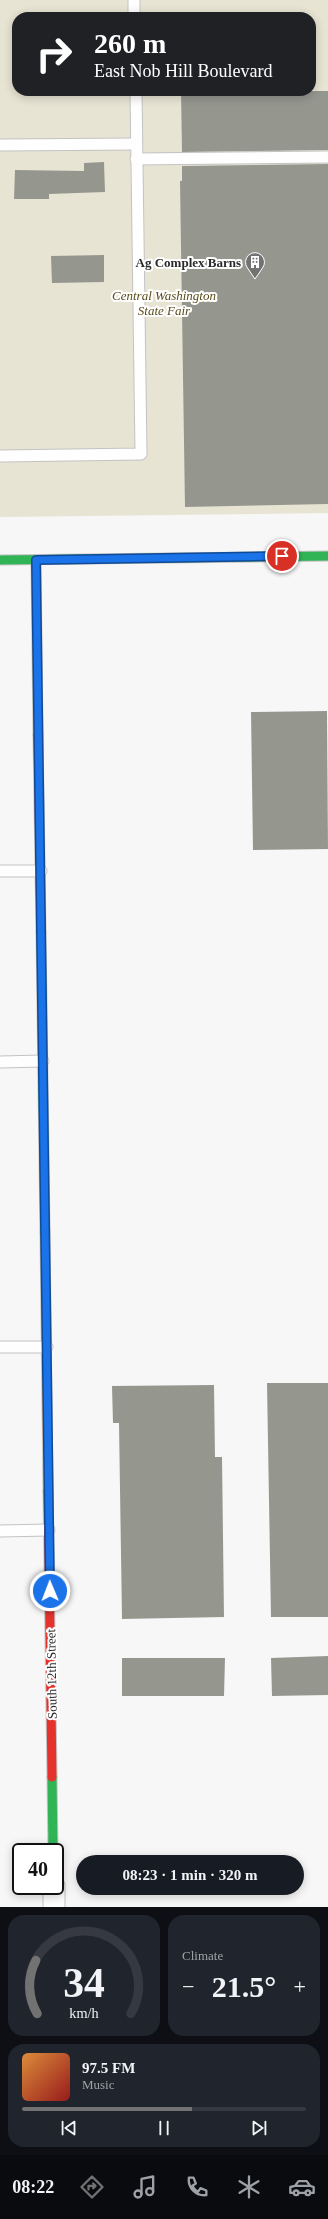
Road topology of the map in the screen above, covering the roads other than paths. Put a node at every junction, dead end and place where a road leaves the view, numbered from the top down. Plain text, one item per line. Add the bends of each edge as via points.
1 (134, 0) edge
2 (134, 12) edge
3 (136, 96) edge
4 (136, 144) junction
5 (0, 145) edge
6 (328, 157) edge
7 (136, 159) junction
8 (0, 456) edge
9 (328, 556) edge
10 (0, 560) edge
11 (36, 560) junction
12 (0, 871) edge
13 (40, 871) junction
14 (43, 1061) junction
15 (0, 1062) edge
16 (0, 1347) edge
17 (47, 1347) junction
18 (49, 1530) junction
19 (0, 1531) edge
20 (53, 1843) edge
21 (54, 1895) edge
22 (54, 1907) edge

1 - 2 lane
3 - 4 lane
4 - 5 lane
4 - 7 lane
6 - 7 lane
7 - 8 lane via 141,454
9 - 11 street
10 - 11 street
11 - 13 street, South 12th Street
12 - 13 lane
13 - 14 street, South 12th Street
14 - 15 lane
14 - 17 street, South 12th Street
16 - 17 lane
17 - 18 street, South 12th Street
18 - 19 lane
18 - 20 street, South 12th Street
21 - 22 street

